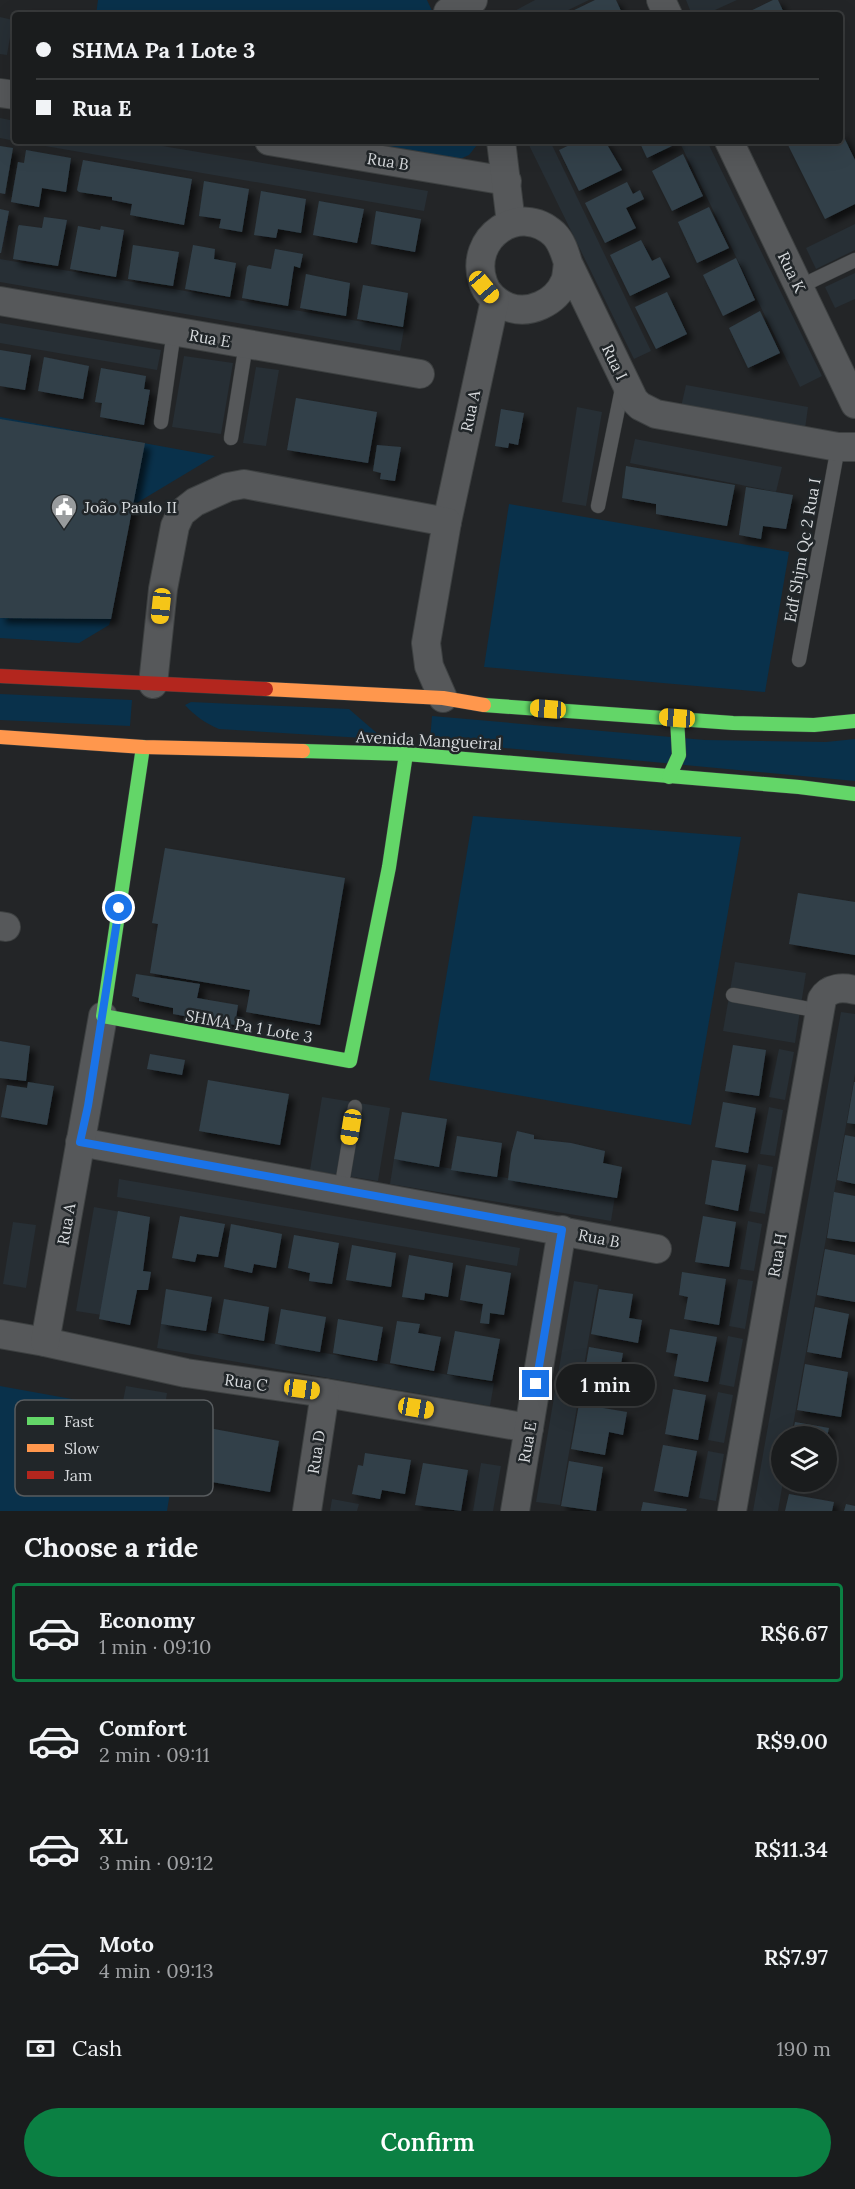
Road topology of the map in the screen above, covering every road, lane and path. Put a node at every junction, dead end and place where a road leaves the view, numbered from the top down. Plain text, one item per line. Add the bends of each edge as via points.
1 (473, 0) edge
2 (446, 9) edge
3 (287, 144) edge
4 (501, 144) edge
5 (730, 144) edge
6 (507, 181) junction
7 (511, 223) junction
8 (855, 260) edge
9 (568, 263) junction
10 (799, 287) junction
11 (495, 300) junction
12 (0, 302) edge
13 (174, 331) junction
14 (246, 344) junction
15 (420, 374) dead end
16 (624, 380) junction
17 (855, 404) edge
18 (161, 422) dead end
19 (231, 438) dead end
20 (847, 447) edge
21 (598, 506) dead end
22 (447, 522) junction
23 (799, 660) dead end
24 (0, 676) edge
25 (153, 684) junction
26 (443, 698) junction
27 (677, 718) junction
28 (855, 721) edge
29 (0, 737) edge
30 (143, 747) junction
31 (406, 754) junction
32 (669, 777) junction
33 (855, 794) edge
34 (855, 990) edge
35 (733, 995) dead end
36 (821, 1005) junction
37 (103, 1016) junction
38 (355, 1107) dead end
39 (80, 1142) junction
40 (341, 1190) junction
41 (562, 1230) junction
42 (657, 1249) dead end
43 (0, 1334) edge
44 (45, 1342) junction
45 (325, 1393) junction
46 (529, 1428) junction
47 (307, 1511) edge
48 (514, 1511) edge
49 (732, 1511) edge

1 - 2 street
3 - 6 street, Rua B
4 - 6 street
5 - 10 street, Rua K
6 - 7 street
7 - 9 street, Rua I via 542,226 555,235
7 - 11 street via 486,242 480,257 484,287
8 - 10 lane
9 - 11 street via 565,281 555,296 540,307 522,310
9 - 16 street, Rua I
10 - 17 street, Rua K
11 - 22 street, Rua A
12 - 13 street, Rua E
13 - 14 street, Rua E
13 - 18 lane
14 - 15 street, Rua E
14 - 19 lane
16 - 20 street, Rua I via 634,400 656,414
16 - 21 lane
20 - 23 lane, Edf Shjm Qc 2 Rua I
22 - 25 street via 244,484 202,498 181,513 175,526 163,589
22 - 26 street, Rua A via 426,643 429,666
24 - 25 street
25 - 26 street
26 - 27 street via 484,705
27 - 28 street via 814,726
27 - 32 street via 679,755
29 - 30 street, Avenida Mangueiral
30 - 31 street, Avenida Mangueiral
30 - 37 street
31 - 32 street, Avenida Mangueiral
31 - 37 street, SHMA Pa 1 Lote 3 via 390,867 350,1061
32 - 33 street, Avenida Mangueiral
34 - 36 street via 837,989 824,995
35 - 36 lane
36 - 49 street, Rua H
37 - 39 street, Rua A
38 - 40 lane
39 - 40 street, Rua B
39 - 44 street, Rua A
40 - 41 street, Rua B
41 - 42 street, Rua B
41 - 46 street, Rua E
43 - 44 street, Rua C
44 - 45 street, Rua C via 186,1373
45 - 46 street, Rua C
45 - 47 street, Rua D
46 - 48 street, Rua E

